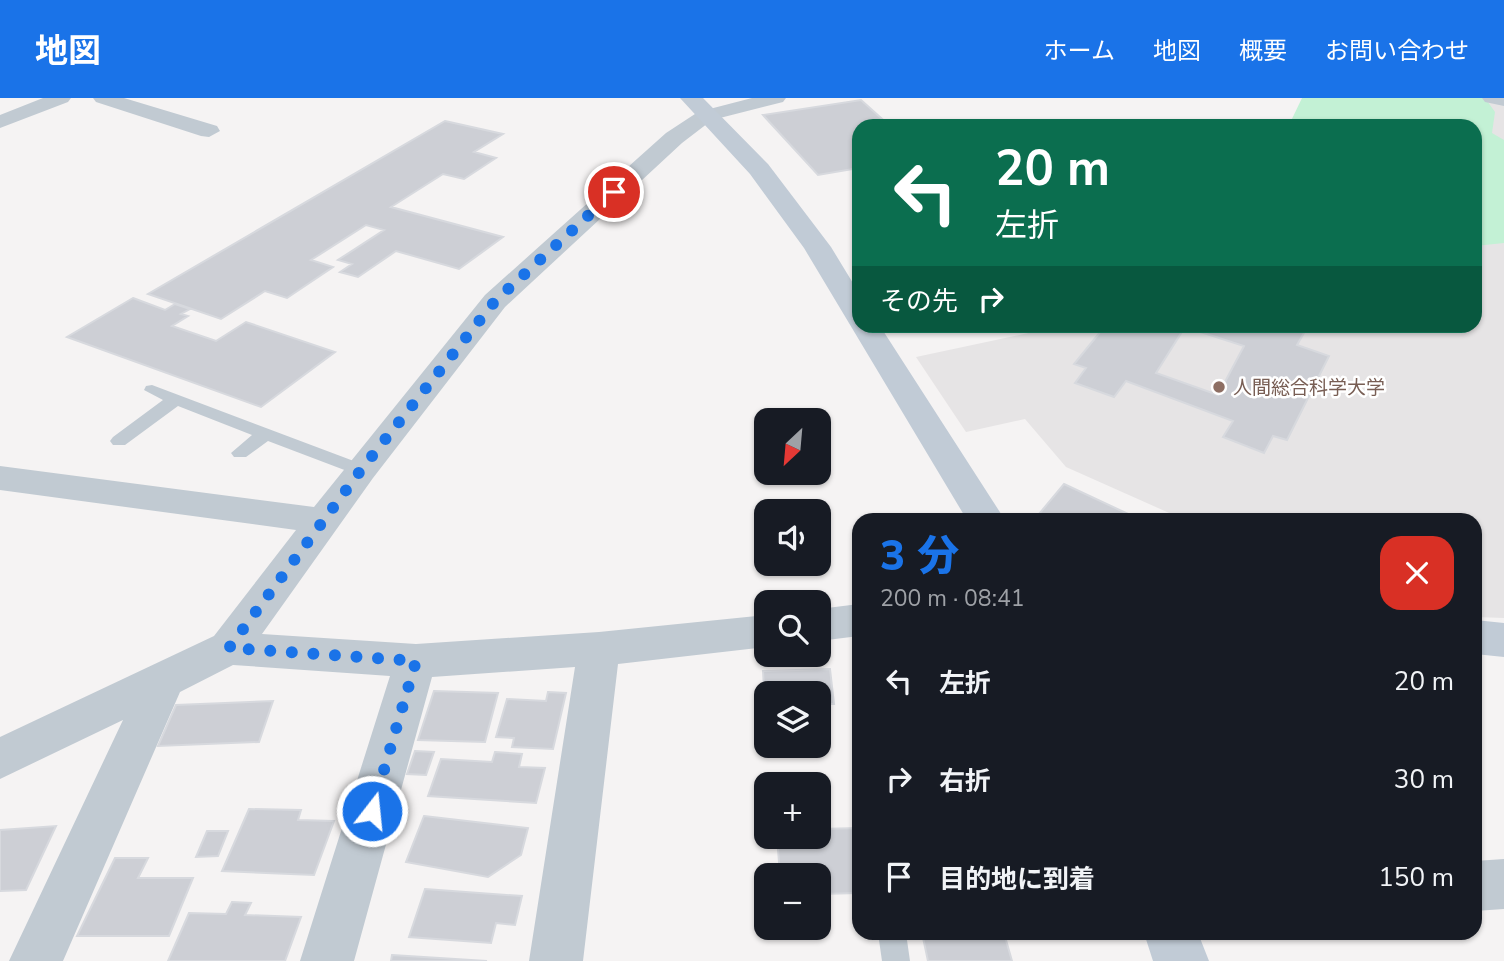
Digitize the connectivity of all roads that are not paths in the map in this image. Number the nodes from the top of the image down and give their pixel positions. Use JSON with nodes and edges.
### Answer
{"nodes":[{"id":1,"x":61,"y":98,"type":"edge"},
{"id":2,"x":103,"y":98,"type":"edge"},
{"id":3,"x":776,"y":98,"type":"edge"},
{"id":4,"x":1492,"y":98,"type":"edge"},
{"id":5,"x":1504,"y":100,"type":"edge"},
{"id":6,"x":698,"y":107,"type":"edge"},
{"id":7,"x":0,"y":122,"type":"edge"},
{"id":8,"x":209,"y":131,"type":"dead end"},
{"id":9,"x":852,"y":305,"type":"edge"},
{"id":10,"x":869,"y":333,"type":"edge"},
{"id":11,"x":152,"y":390,"type":"dead end"},
{"id":12,"x":176,"y":399,"type":"junction"},
{"id":13,"x":266,"y":433,"type":"junction"},
{"id":14,"x":119,"y":440,"type":"dead end"},
{"id":15,"x":240,"y":453,"type":"dead end"},
{"id":16,"x":361,"y":470,"type":"junction"},
{"id":17,"x":0,"y":478,"type":"edge"},
{"id":18,"x":982,"y":513,"type":"edge"},
{"id":19,"x":323,"y":521,"type":"junction"},
{"id":20,"x":852,"y":621,"type":"edge"},
{"id":21,"x":831,"y":624,"type":"edge"},
{"id":22,"x":754,"y":632,"type":"edge"},
{"id":23,"x":1482,"y":637,"type":"edge"},
{"id":24,"x":1504,"y":639,"type":"edge"},
{"id":25,"x":229,"y":648,"type":"junction"},
{"id":26,"x":599,"y":649,"type":"junction"},
{"id":27,"x":416,"y":661,"type":"junction"},
{"id":28,"x":164,"y":679,"type":"junction"},
{"id":29,"x":0,"y":759,"type":"edge"},
{"id":30,"x":1504,"y":884,"type":"edge"},
{"id":31,"x":1482,"y":886,"type":"edge"},
{"id":32,"x":893,"y":940,"type":"edge"},
{"id":33,"x":1174,"y":940,"type":"edge"},
{"id":34,"x":36,"y":961,"type":"edge"},
{"id":35,"x":327,"y":961,"type":"edge"},
{"id":36,"x":556,"y":961,"type":"edge"},
{"id":37,"x":896,"y":961,"type":"edge"},
{"id":38,"x":1181,"y":961,"type":"edge"}],
"edges":[{"from":1,"to":7,"type":"street"},
{"from":2,"to":8,"type":"street"},
{"from":3,"to":6,"type":"street"},
{"from":4,"to":5,"type":"street"},
{"from":6,"to":9,"type":"street"},
{"from":6,"to":16,"type":"street"},
{"from":10,"to":18,"type":"street"},
{"from":11,"to":12,"type":"lane"},
{"from":12,"to":13,"type":"lane"},
{"from":12,"to":14,"type":"lane"},
{"from":13,"to":15,"type":"lane"},
{"from":13,"to":16,"type":"lane"},
{"from":16,"to":19,"type":"street"},
{"from":17,"to":19,"type":"street"},
{"from":19,"to":25,"type":"street"},
{"from":20,"to":21,"type":"street"},
{"from":22,"to":26,"type":"street"},
{"from":23,"to":24,"type":"street"},
{"from":25,"to":27,"type":"street"},
{"from":25,"to":28,"type":"street"},
{"from":26,"to":27,"type":"street"},
{"from":26,"to":36,"type":"street"},
{"from":27,"to":35,"type":"street"},
{"from":28,"to":29,"type":"street"},
{"from":28,"to":34,"type":"street"},
{"from":30,"to":31,"type":"street"},
{"from":32,"to":37,"type":"lane"},
{"from":33,"to":38,"type":"street"}]}
